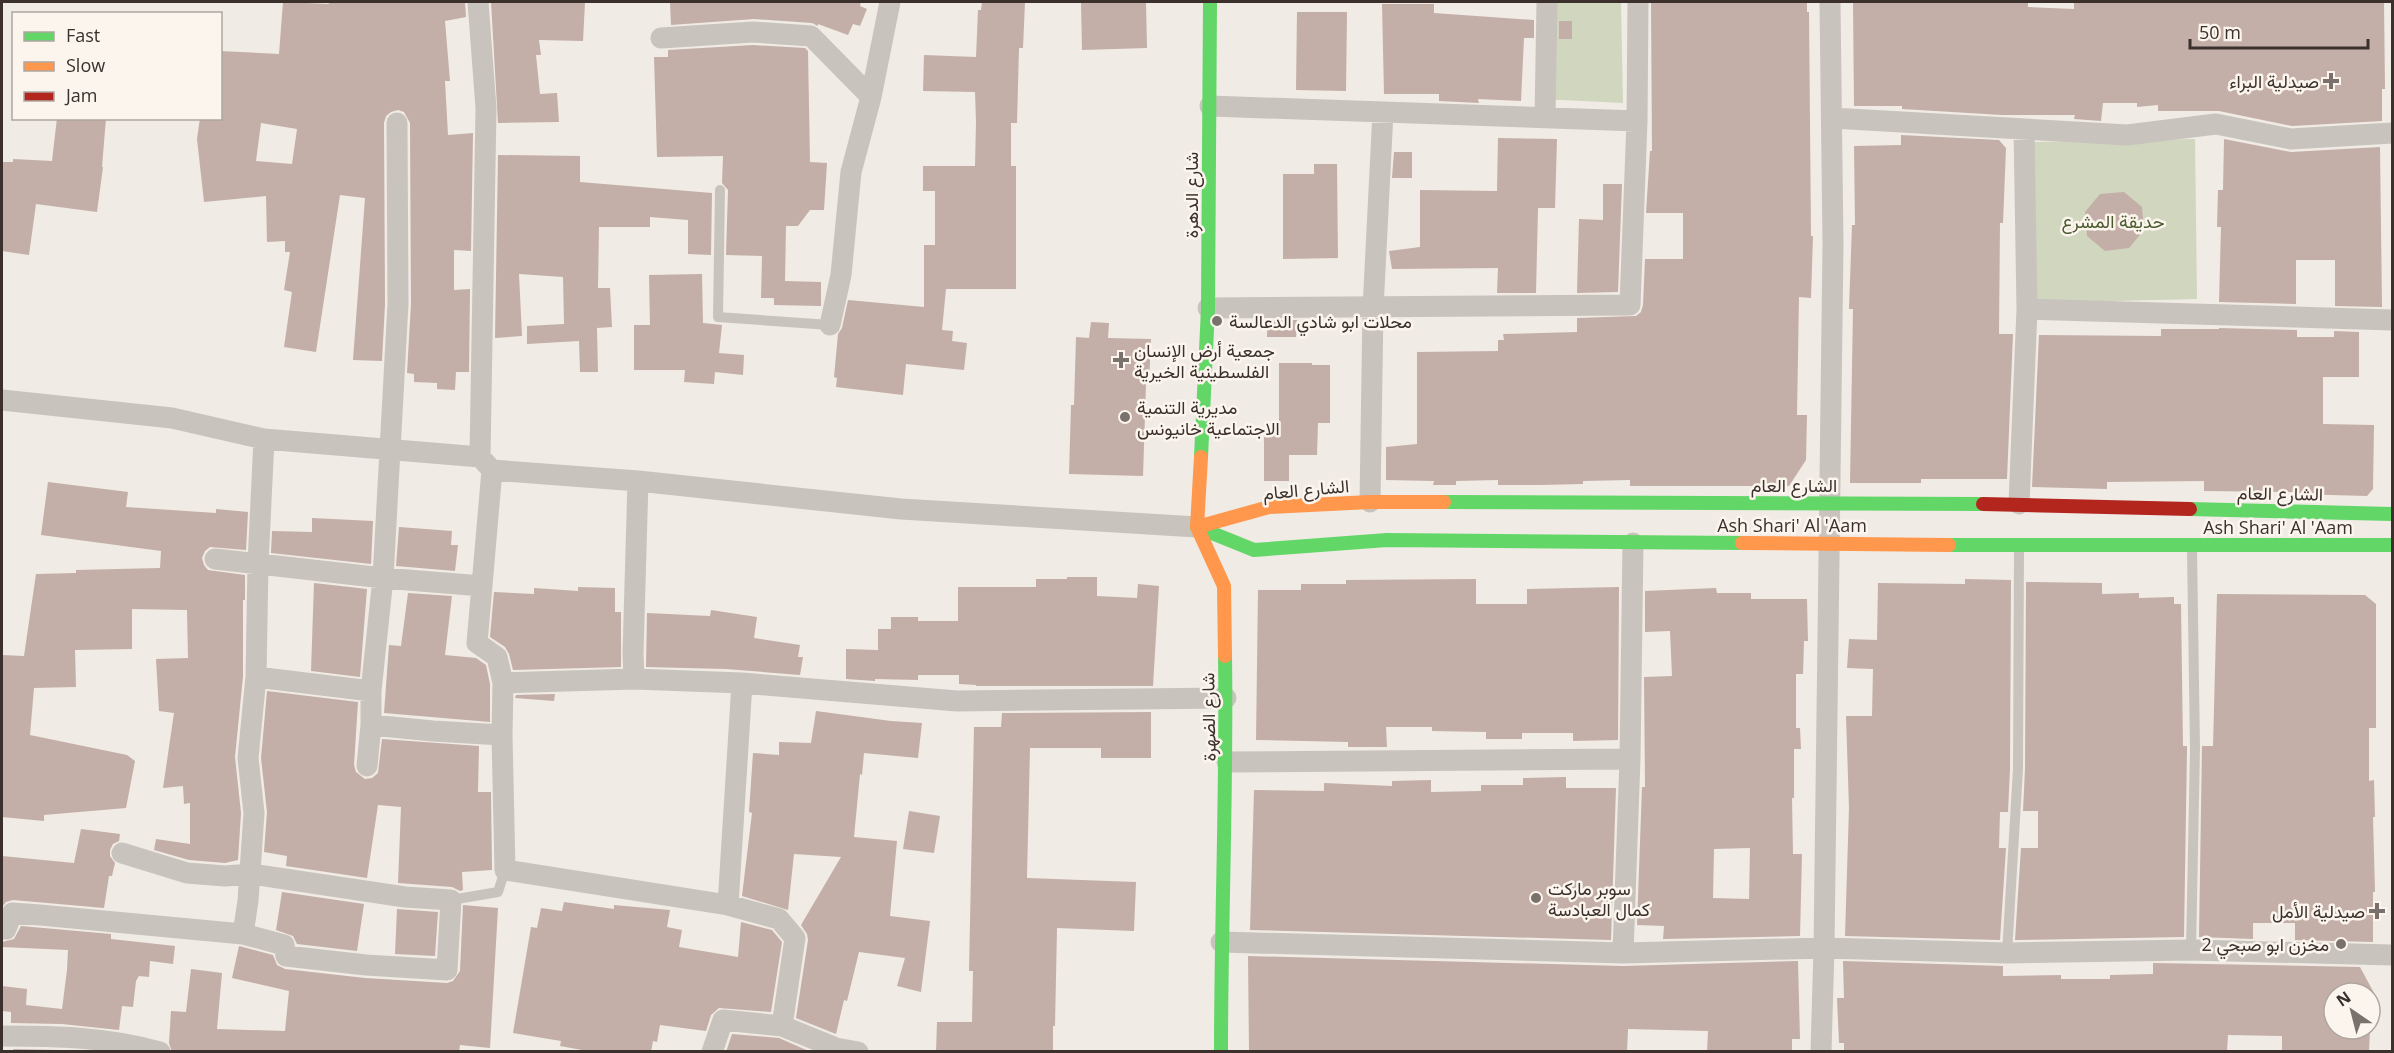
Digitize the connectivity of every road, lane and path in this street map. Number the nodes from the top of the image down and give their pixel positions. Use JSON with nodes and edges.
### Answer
{"nodes":[{"id":1,"x":478,"y":2,"type":"edge"},
{"id":2,"x":890,"y":2,"type":"edge"},
{"id":3,"x":1210,"y":2,"type":"edge"},
{"id":4,"x":1547,"y":2,"type":"edge"},
{"id":5,"x":1638,"y":2,"type":"edge"},
{"id":6,"x":1830,"y":2,"type":"edge"},
{"id":7,"x":661,"y":38,"type":"dead end"},
{"id":8,"x":871,"y":97,"type":"junction"},
{"id":9,"x":1210,"y":106,"type":"junction"},
{"id":10,"x":1383,"y":112,"type":"junction"},
{"id":11,"x":1545,"y":117,"type":"junction"},
{"id":12,"x":1832,"y":118,"type":"junction"},
{"id":13,"x":1637,"y":121,"type":"junction"},
{"id":14,"x":397,"y":123,"type":"dead end"},
{"id":15,"x":2024,"y":129,"type":"junction"},
{"id":16,"x":2392,"y":133,"type":"edge"},
{"id":17,"x":720,"y":190,"type":"dead end"},
{"id":18,"x":1208,"y":309,"type":"junction"},
{"id":19,"x":1373,"y":309,"type":"junction"},
{"id":20,"x":2027,"y":309,"type":"junction"},
{"id":21,"x":2392,"y":320,"type":"edge"},
{"id":22,"x":830,"y":325,"type":"joint"},
{"id":23,"x":1206,"y":388,"type":"joint"},
{"id":24,"x":2,"y":400,"type":"edge"},
{"id":25,"x":264,"y":439,"type":"junction"},
{"id":26,"x":392,"y":449,"type":"junction"},
{"id":27,"x":486,"y":463,"type":"junction"},
{"id":28,"x":638,"y":482,"type":"junction"},
{"id":29,"x":1370,"y":502,"type":"junction"},
{"id":30,"x":1829,"y":503,"type":"junction"},
{"id":31,"x":2019,"y":504,"type":"junction"},
{"id":32,"x":2392,"y":514,"type":"edge"},
{"id":33,"x":1197,"y":527,"type":"junction"},
{"id":34,"x":1633,"y":543,"type":"junction"},
{"id":35,"x":1828,"y":543,"type":"junction"},
{"id":36,"x":2192,"y":545,"type":"junction"},
{"id":37,"x":2392,"y":545,"type":"edge"},
{"id":38,"x":2019,"y":546,"type":"junction"},
{"id":39,"x":215,"y":559,"type":"dead end"},
{"id":40,"x":258,"y":564,"type":"junction"},
{"id":41,"x":384,"y":578,"type":"junction"},
{"id":42,"x":482,"y":586,"type":"junction"},
{"id":43,"x":256,"y":677,"type":"junction"},
{"id":44,"x":634,"y":679,"type":"junction"},
{"id":45,"x":503,"y":683,"type":"junction"},
{"id":46,"x":742,"y":683,"type":"junction"},
{"id":47,"x":371,"y":691,"type":"junction"},
{"id":48,"x":1226,"y":698,"type":"junction"},
{"id":49,"x":371,"y":725,"type":"junction"},
{"id":50,"x":502,"y":735,"type":"junction"},
{"id":51,"x":1630,"y":759,"type":"junction"},
{"id":52,"x":1227,"y":762,"type":"junction"},
{"id":53,"x":367,"y":766,"type":"dead end"},
{"id":54,"x":122,"y":853,"type":"dead end"},
{"id":55,"x":505,"y":870,"type":"junction"},
{"id":56,"x":251,"y":874,"type":"junction"},
{"id":57,"x":451,"y":900,"type":"junction"},
{"id":58,"x":728,"y":905,"type":"junction"},
{"id":59,"x":2,"y":929,"type":"edge"},
{"id":60,"x":243,"y":934,"type":"junction"},
{"id":61,"x":1221,"y":942,"type":"junction"},
{"id":62,"x":1824,"y":948,"type":"junction"},
{"id":63,"x":2191,"y":950,"type":"junction"},
{"id":64,"x":1623,"y":953,"type":"junction"},
{"id":65,"x":2007,"y":953,"type":"junction"},
{"id":66,"x":2392,"y":955,"type":"edge"},
{"id":67,"x":782,"y":1026,"type":"junction"},
{"id":68,"x":2,"y":1036,"type":"edge"},
{"id":69,"x":835,"y":1050,"type":"edge"},
{"id":70,"x":160,"y":1052,"type":"edge"},
{"id":71,"x":712,"y":1052,"type":"edge"},
{"id":72,"x":858,"y":1052,"type":"edge"},
{"id":73,"x":1221,"y":1052,"type":"edge"},
{"id":74,"x":1821,"y":1052,"type":"edge"}],
"edges":[{"from":1,"to":27,"type":"street"},
{"from":2,"to":8,"type":"street"},
{"from":3,"to":9,"type":"street","name":"شارع الدهرة"},
{"from":4,"to":11,"type":"street"},
{"from":5,"to":13,"type":"street"},
{"from":6,"to":12,"type":"street"},
{"from":7,"to":8,"type":"street"},
{"from":8,"to":22,"type":"street"},
{"from":9,"to":10,"type":"street"},
{"from":9,"to":18,"type":"street","name":"شارع الدهرة"},
{"from":10,"to":11,"type":"street"},
{"from":10,"to":19,"type":"street"},
{"from":11,"to":13,"type":"street"},
{"from":12,"to":15,"type":"street"},
{"from":12,"to":30,"type":"street"},
{"from":13,"to":19,"type":"street"},
{"from":14,"to":26,"type":"street"},
{"from":15,"to":16,"type":"street"},
{"from":15,"to":20,"type":"street"},
{"from":17,"to":22,"type":"lane"},
{"from":18,"to":19,"type":"street"},
{"from":18,"to":23,"type":"street","name":"شارع الدهرة"},
{"from":19,"to":29,"type":"street"},
{"from":20,"to":21,"type":"street"},
{"from":20,"to":31,"type":"street"},
{"from":23,"to":33,"type":"street","name":"شارع الضهرة"},
{"from":24,"to":25,"type":"street"},
{"from":25,"to":26,"type":"street"},
{"from":25,"to":40,"type":"street"},
{"from":26,"to":27,"type":"street"},
{"from":26,"to":41,"type":"street"},
{"from":27,"to":28,"type":"street"},
{"from":27,"to":42,"type":"street"},
{"from":28,"to":33,"type":"street"},
{"from":28,"to":44,"type":"street"},
{"from":29,"to":30,"type":"street","name":"الشارع العام"},
{"from":29,"to":33,"type":"street","name":"الشارع العام"},
{"from":30,"to":31,"type":"street","name":"الشارع العام"},
{"from":30,"to":35,"type":"street"},
{"from":31,"to":32,"type":"street","name":"الشارع العام"},
{"from":33,"to":34,"type":"street","name":"Ash Shari' Al 'Aam"},
{"from":33,"to":48,"type":"street","name":"شارع الضهرة"},
{"from":34,"to":35,"type":"street","name":"Ash Shari' Al 'Aam"},
{"from":34,"to":51,"type":"street"},
{"from":35,"to":38,"type":"street","name":"Ash Shari' Al 'Aam"},
{"from":35,"to":62,"type":"street"},
{"from":36,"to":37,"type":"street","name":"Ash Shari' Al 'Aam"},
{"from":36,"to":38,"type":"street","name":"Ash Shari' Al 'Aam"},
{"from":36,"to":63,"type":"lane"},
{"from":38,"to":65,"type":"lane"},
{"from":39,"to":40,"type":"street"},
{"from":40,"to":41,"type":"street"},
{"from":40,"to":43,"type":"street"},
{"from":41,"to":42,"type":"street"},
{"from":41,"to":47,"type":"street"},
{"from":42,"to":45,"type":"street"},
{"from":43,"to":47,"type":"street"},
{"from":43,"to":56,"type":"street"},
{"from":44,"to":45,"type":"street"},
{"from":44,"to":46,"type":"street"},
{"from":45,"to":50,"type":"street"},
{"from":46,"to":48,"type":"street"},
{"from":46,"to":58,"type":"street"},
{"from":47,"to":49,"type":"street"},
{"from":48,"to":52,"type":"street","name":"شارع الضهرة"},
{"from":49,"to":50,"type":"street"},
{"from":49,"to":53,"type":"street"},
{"from":50,"to":55,"type":"street"},
{"from":51,"to":52,"type":"street"},
{"from":51,"to":64,"type":"street"},
{"from":52,"to":61,"type":"street","name":"شارع الضهرة"},
{"from":54,"to":56,"type":"street"},
{"from":55,"to":57,"type":"lane"},
{"from":55,"to":58,"type":"street"},
{"from":56,"to":57,"type":"street"},
{"from":56,"to":60,"type":"street"},
{"from":57,"to":60,"type":"street"},
{"from":58,"to":67,"type":"street"},
{"from":59,"to":60,"type":"street"},
{"from":61,"to":64,"type":"street"},
{"from":61,"to":73,"type":"street","name":"شارع الضهرة"},
{"from":62,"to":64,"type":"street"},
{"from":62,"to":65,"type":"street"},
{"from":62,"to":74,"type":"street"},
{"from":63,"to":65,"type":"street"},
{"from":63,"to":66,"type":"street"},
{"from":67,"to":69,"type":"street"},
{"from":67,"to":71,"type":"street"},
{"from":68,"to":70,"type":"street"},
{"from":69,"to":72,"type":"street"}]}
